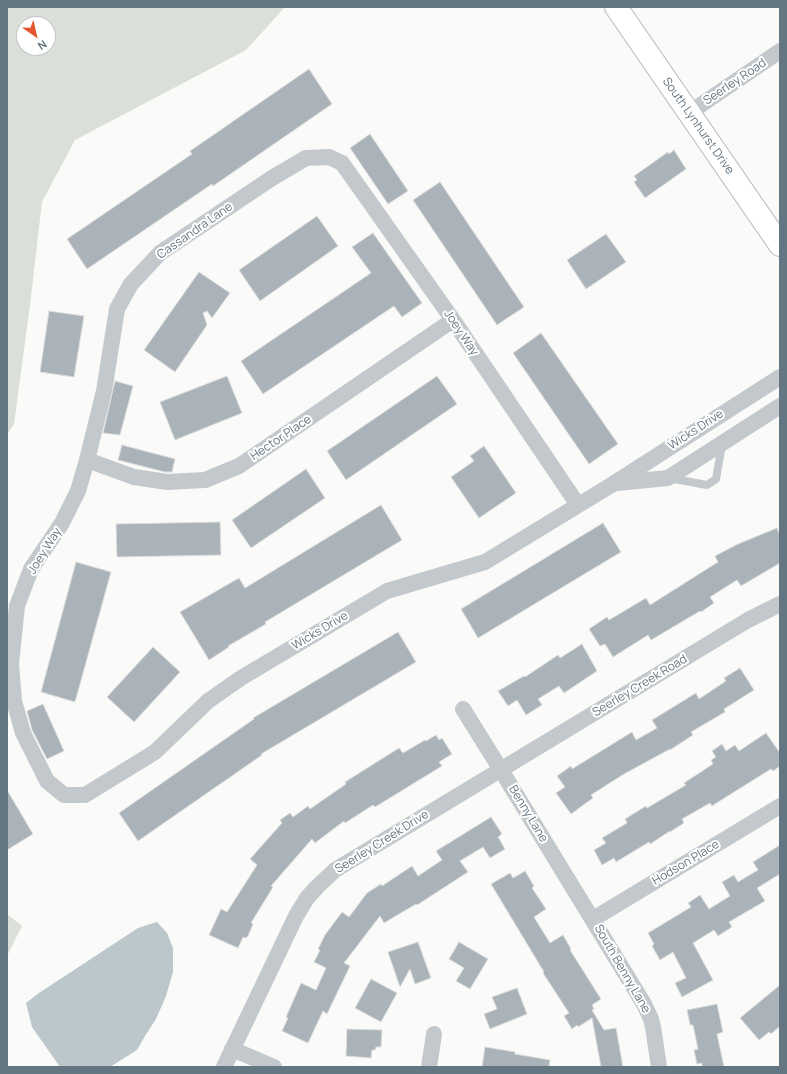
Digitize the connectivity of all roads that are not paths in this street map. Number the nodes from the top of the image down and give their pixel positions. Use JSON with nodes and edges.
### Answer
{"nodes":[{"id":1,"x":616,"y":7,"type":"edge"},
{"id":2,"x":780,"y":51,"type":"edge"},
{"id":3,"x":689,"y":113,"type":"junction"},
{"id":4,"x":342,"y":163,"type":"joint"},
{"id":5,"x":780,"y":245,"type":"edge"},
{"id":6,"x":453,"y":320,"type":"junction"},
{"id":7,"x":780,"y":377,"type":"edge"},
{"id":8,"x":780,"y":406,"type":"edge"},
{"id":9,"x":722,"y":444,"type":"junction"},
{"id":10,"x":87,"y":460,"type":"junction"},
{"id":11,"x":668,"y":478,"type":"junction"},
{"id":12,"x":613,"y":484,"type":"junction"},
{"id":13,"x":578,"y":505,"type":"junction"},
{"id":14,"x":780,"y":604,"type":"edge"},
{"id":15,"x":463,"y":709,"type":"dead end"},
{"id":16,"x":502,"y":770,"type":"junction"},
{"id":17,"x":47,"y":781,"type":"joint"},
{"id":18,"x":780,"y":806,"type":"edge"},
{"id":19,"x":593,"y":919,"type":"junction"},
{"id":20,"x":434,"y":1034,"type":"dead end"},
{"id":21,"x":232,"y":1048,"type":"junction"},
{"id":22,"x":224,"y":1067,"type":"edge"},
{"id":23,"x":274,"y":1067,"type":"edge"},
{"id":24,"x":429,"y":1067,"type":"edge"},
{"id":25,"x":660,"y":1067,"type":"edge"}],
"edges":[{"from":1,"to":3,"type":"main road","name":"South Lynhurst Drive"},
{"from":2,"to":3,"type":"street","name":"Seerley Road"},
{"from":3,"to":5,"type":"main road","name":"South Lynhurst Drive"},
{"from":4,"to":6,"type":"street","name":"Joey Way"},
{"from":4,"to":10,"type":"street","name":"Cassandra Lane"},
{"from":6,"to":10,"type":"street","name":"Hector Place"},
{"from":6,"to":13,"type":"street","name":"Joey Way"},
{"from":7,"to":12,"type":"street","name":"Wicks Drive"},
{"from":8,"to":9,"type":"street","name":"Wicks Drive"},
{"from":9,"to":11,"type":"street","name":"Wicks Drive"},
{"from":9,"to":11,"type":"lane"},
{"from":10,"to":17,"type":"street","name":"Joey Way"},
{"from":11,"to":12,"type":"street","name":"Wicks Drive"},
{"from":12,"to":13,"type":"street","name":"Wicks Drive"},
{"from":13,"to":17,"type":"street","name":"Wicks Drive"},
{"from":14,"to":16,"type":"street","name":"Seerley Creek Road"},
{"from":15,"to":16,"type":"street","name":"Benny Lane"},
{"from":16,"to":19,"type":"street","name":"Benny Lane"},
{"from":16,"to":21,"type":"street","name":"Seerley Creek Drive"},
{"from":18,"to":19,"type":"street","name":"Hodson Place"},
{"from":19,"to":25,"type":"street","name":"South Benny Lane"},
{"from":20,"to":24,"type":"street"},
{"from":21,"to":22,"type":"street","name":"Seerley Creek Drive"},
{"from":21,"to":23,"type":"street"}]}
